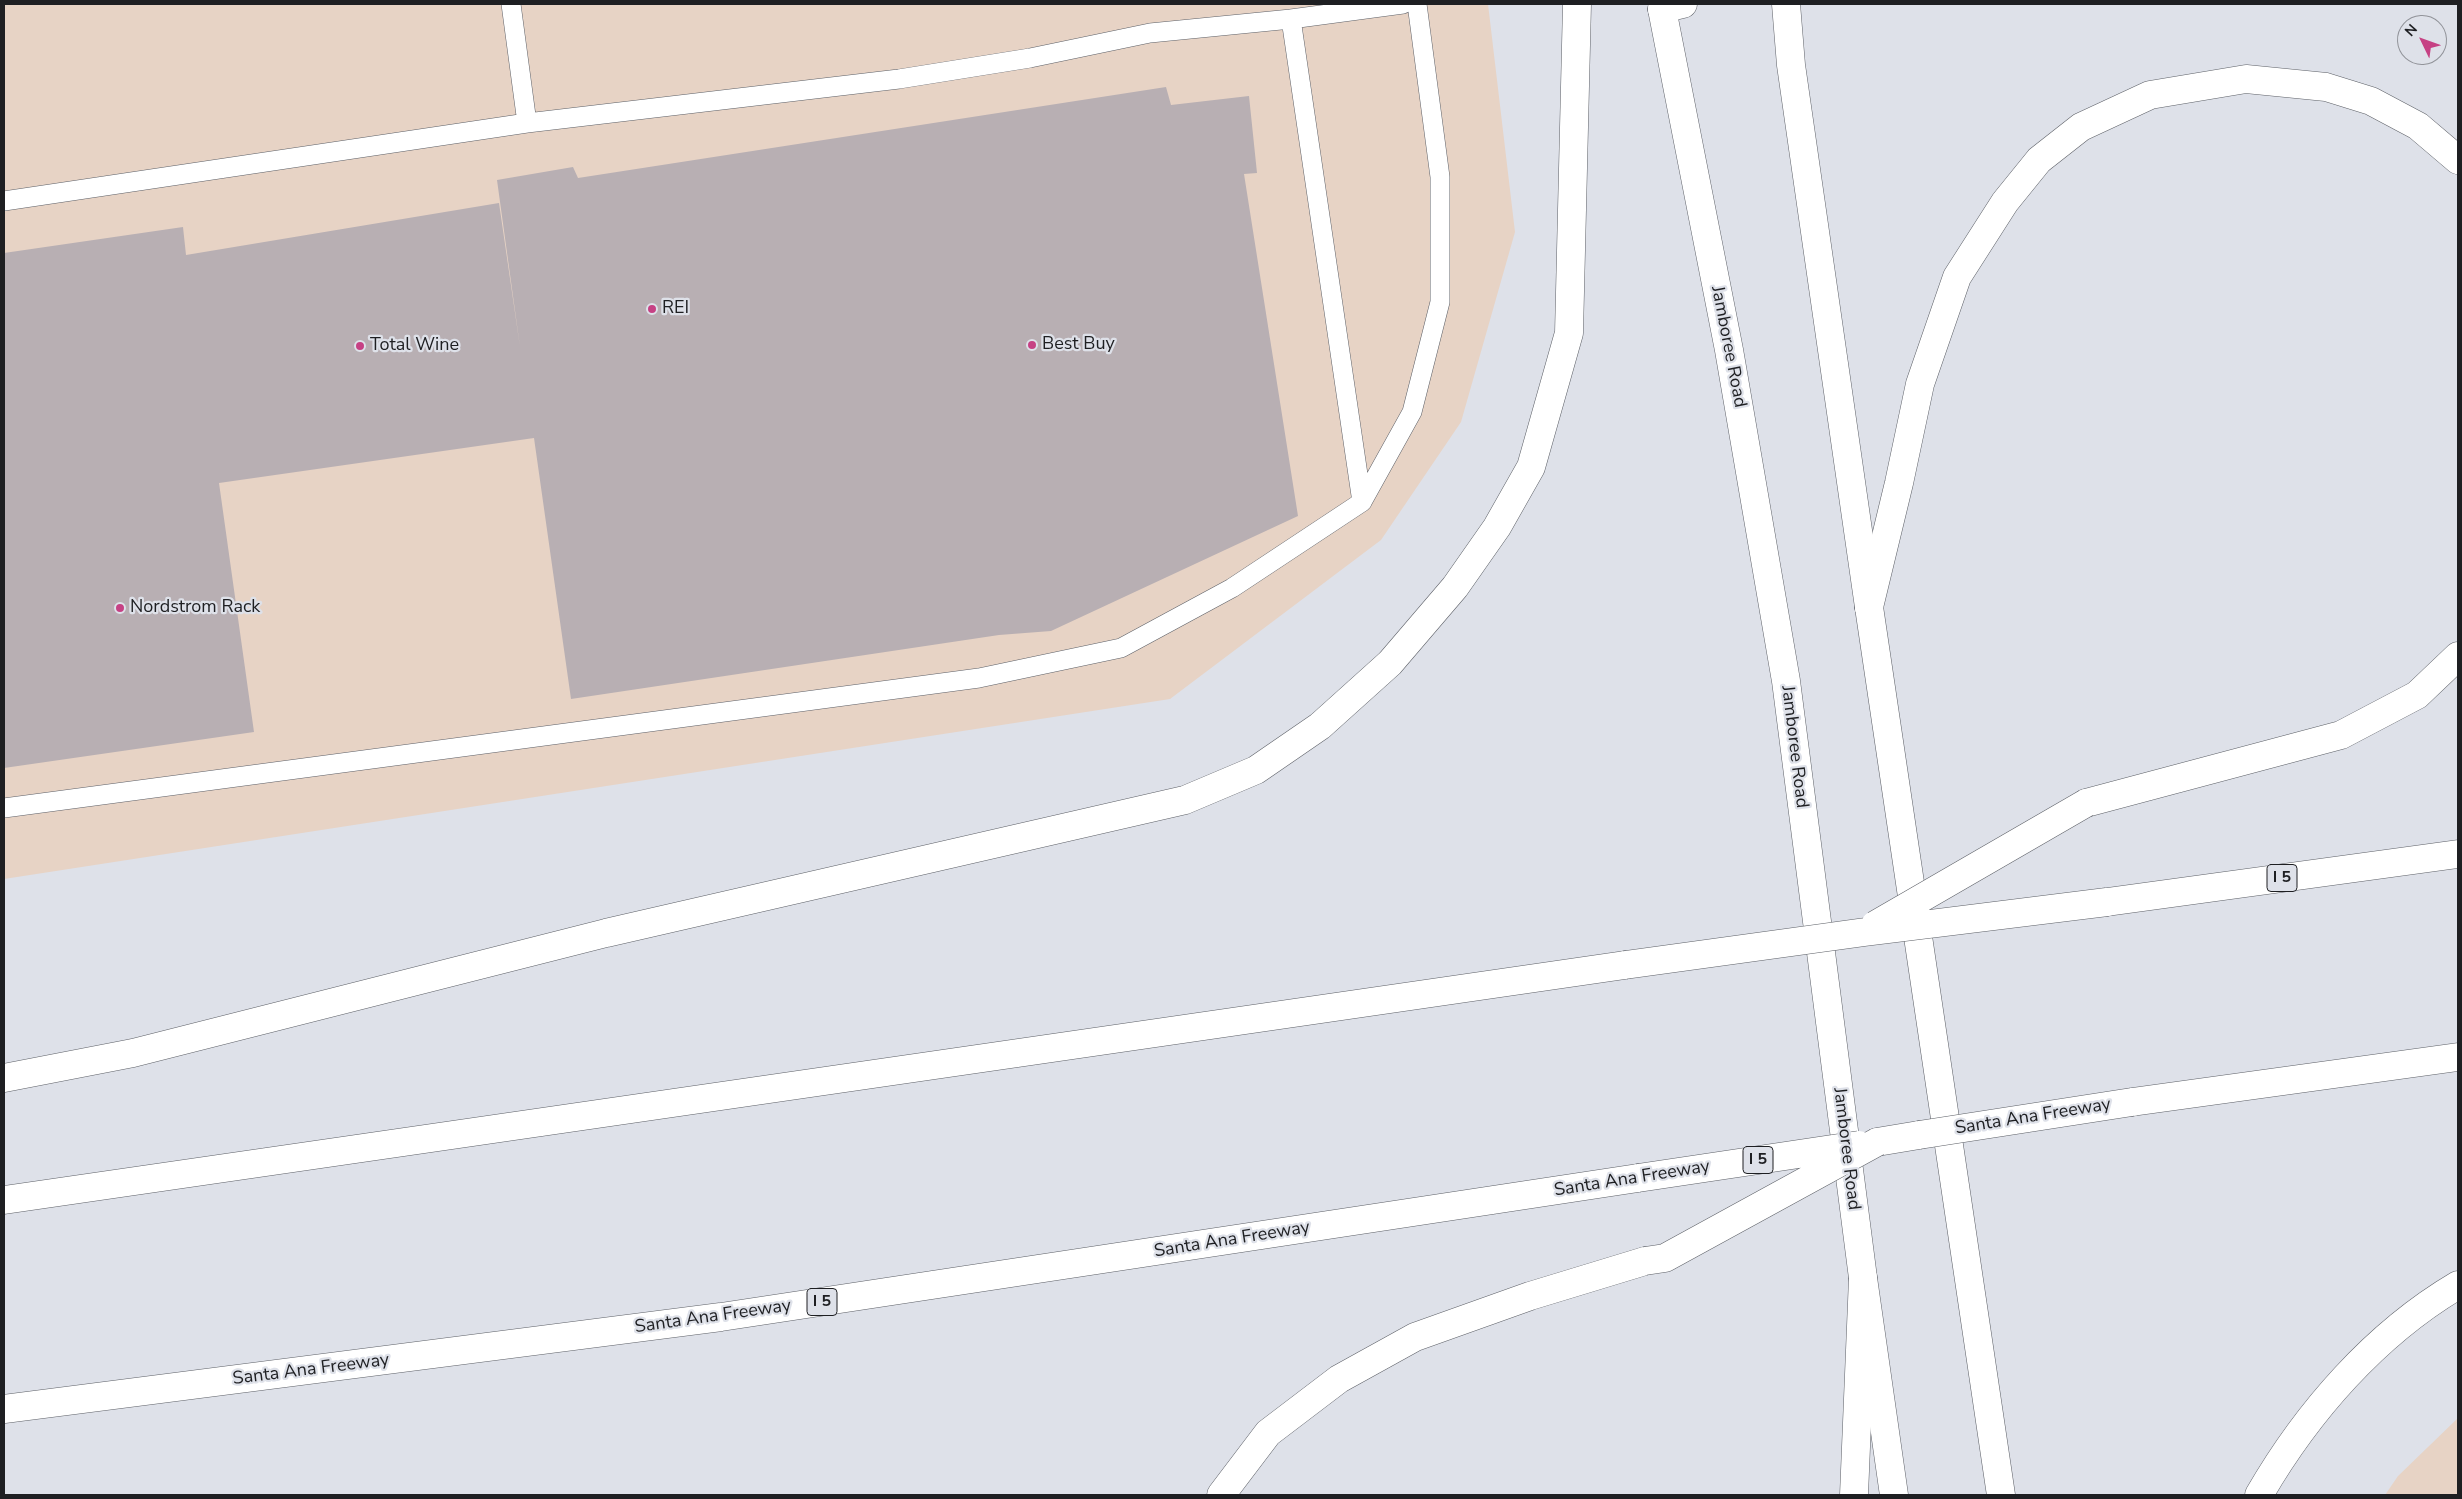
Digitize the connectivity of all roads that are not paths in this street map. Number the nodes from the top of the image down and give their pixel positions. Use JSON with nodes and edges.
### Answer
{"nodes":[{"id":1,"x":511,"y":4,"type":"edge"},
{"id":2,"x":1403,"y":4,"type":"edge"},
{"id":3,"x":1418,"y":4,"type":"edge"},
{"id":4,"x":1577,"y":4,"type":"edge"},
{"id":5,"x":1786,"y":4,"type":"edge"},
{"id":6,"x":1668,"y":6,"type":"edge"},
{"id":7,"x":1291,"y":19,"type":"junction"},
{"id":8,"x":528,"y":123,"type":"junction"},
{"id":9,"x":2458,"y":160,"type":"edge"},
{"id":10,"x":4,"y":201,"type":"edge"},
{"id":11,"x":1362,"y":502,"type":"junction"},
{"id":12,"x":1869,"y":607,"type":"junction"},
{"id":13,"x":2458,"y":656,"type":"edge"},
{"id":14,"x":4,"y":808,"type":"edge"},
{"id":15,"x":2458,"y":854,"type":"edge"},
{"id":16,"x":1864,"y":932,"type":"junction"},
{"id":17,"x":2458,"y":1057,"type":"edge"},
{"id":18,"x":4,"y":1078,"type":"edge"},
{"id":19,"x":1878,"y":1142,"type":"junction"},
{"id":20,"x":4,"y":1200,"type":"edge"},
{"id":21,"x":1863,"y":1278,"type":"junction"},
{"id":22,"x":2458,"y":1285,"type":"edge"},
{"id":23,"x":4,"y":1409,"type":"edge"},
{"id":24,"x":1221,"y":1495,"type":"edge"},
{"id":25,"x":1854,"y":1495,"type":"edge"},
{"id":26,"x":1894,"y":1495,"type":"edge"},
{"id":27,"x":2001,"y":1495,"type":"edge"},
{"id":28,"x":2259,"y":1495,"type":"edge"}],
"edges":[{"from":1,"to":8,"type":"lane"},
{"from":2,"to":7,"type":"lane"},
{"from":3,"to":11,"type":"lane"},
{"from":4,"to":18,"type":"main road"},
{"from":5,"to":12,"type":"main road"},
{"from":6,"to":21,"type":"main road","name":"Jamboree Road"},
{"from":7,"to":8,"type":"lane"},
{"from":7,"to":11,"type":"lane"},
{"from":8,"to":10,"type":"lane"},
{"from":9,"to":12,"type":"main road"},
{"from":11,"to":14,"type":"lane"},
{"from":12,"to":27,"type":"main road"},
{"from":13,"to":16,"type":"main road","bridge":true},
{"from":15,"to":16,"type":"main road","number":"I 5","bridge":true},
{"from":16,"to":20,"type":"main road","number":"I 5","bridge":true},
{"from":17,"to":19,"type":"main road","name":"Santa Ana Freeway","number":"I 5","bridge":true},
{"from":19,"to":23,"type":"main road","name":"Santa Ana Freeway","number":"I 5","bridge":true},
{"from":19,"to":24,"type":"main road","bridge":true},
{"from":21,"to":25,"type":"main road"},
{"from":21,"to":26,"type":"main road","name":"Jamboree Road"},
{"from":22,"to":28,"type":"main road"}]}
